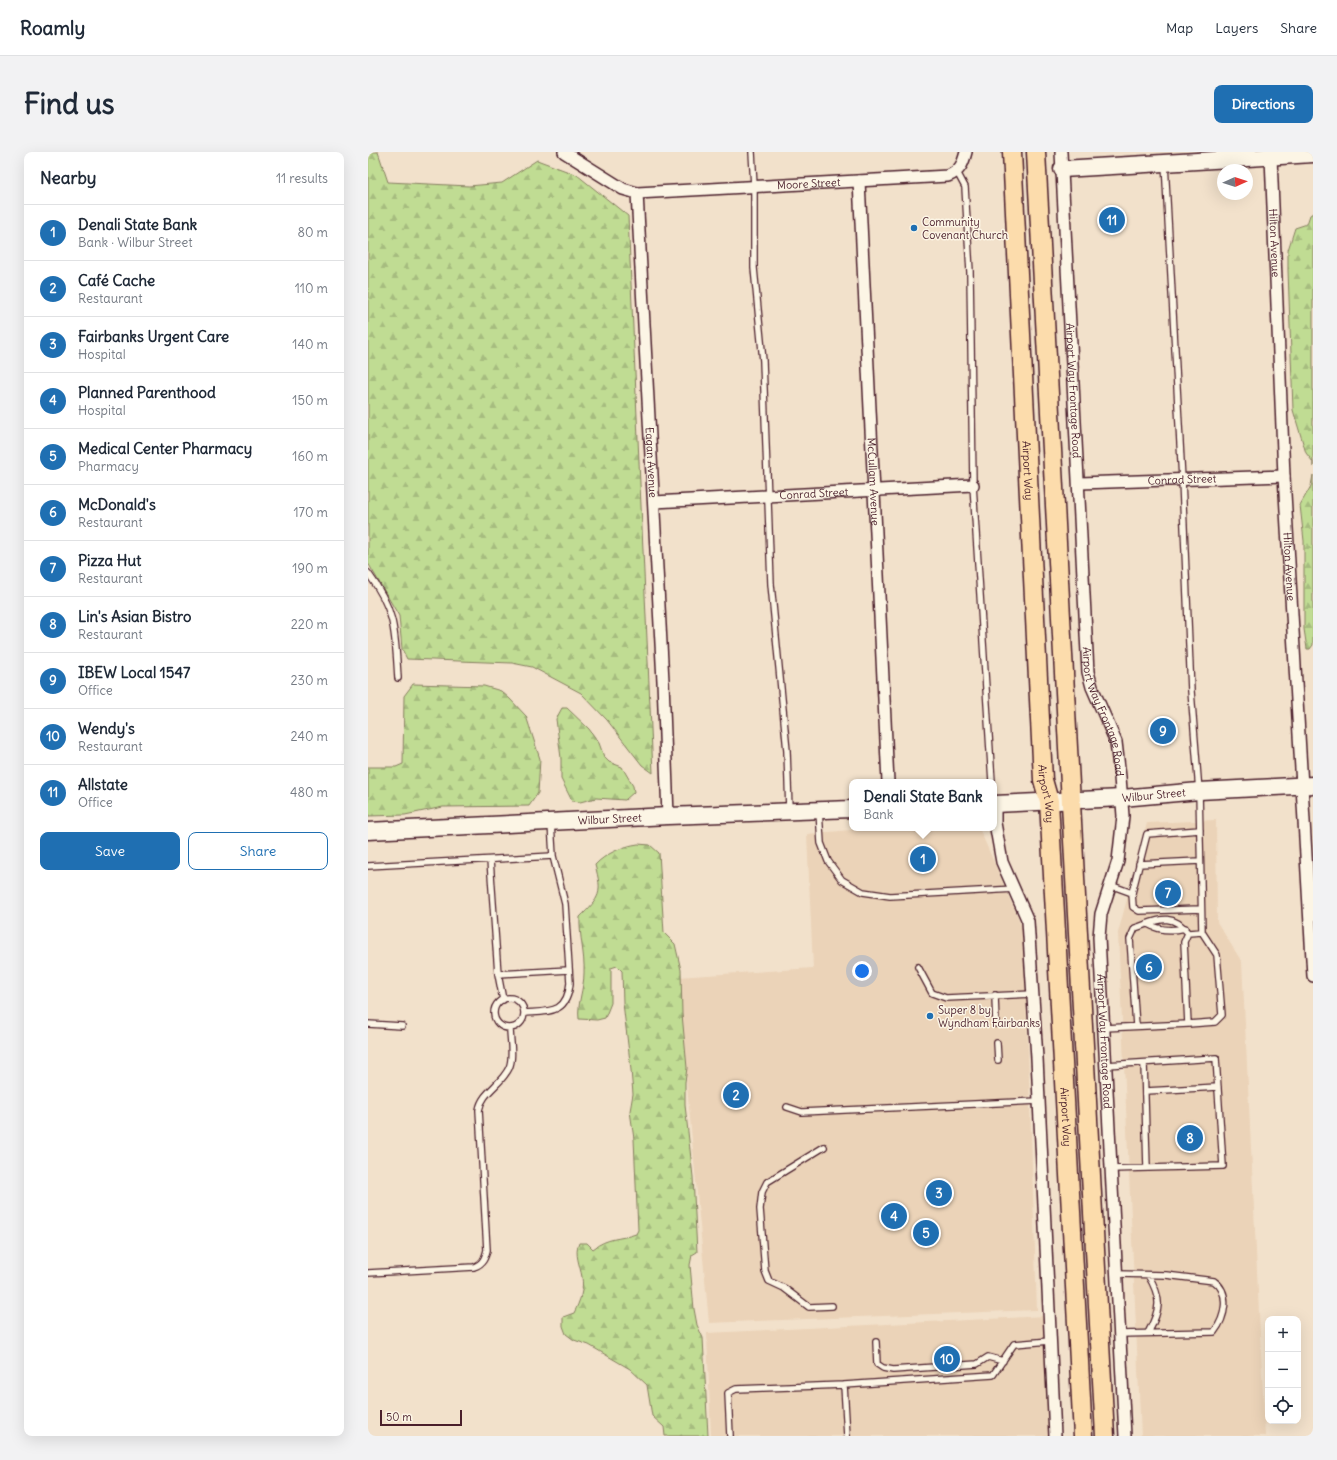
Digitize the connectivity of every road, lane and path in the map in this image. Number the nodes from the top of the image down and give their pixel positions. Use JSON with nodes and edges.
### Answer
{"nodes":[{"id":1,"x":564,"y":152,"type":"edge"},
{"id":2,"x":752,"y":152,"type":"edge"},
{"id":3,"x":966,"y":152,"type":"edge"},
{"id":4,"x":1012,"y":152,"type":"edge"},
{"id":5,"x":1036,"y":152,"type":"edge"},
{"id":6,"x":1061,"y":152,"type":"edge"},
{"id":7,"x":1270,"y":154,"type":"edge"},
{"id":8,"x":1313,"y":154,"type":"edge"},
{"id":9,"x":1165,"y":163,"type":"junction"},
{"id":10,"x":1062,"y":169,"type":"junction"},
{"id":11,"x":957,"y":172,"type":"junction"},
{"id":12,"x":859,"y":181,"type":"junction"},
{"id":13,"x":754,"y":186,"type":"junction"},
{"id":14,"x":636,"y":193,"type":"junction"},
{"id":15,"x":1284,"y":476,"type":"junction"},
{"id":16,"x":1182,"y":480,"type":"junction"},
{"id":17,"x":1080,"y":483,"type":"junction"},
{"id":18,"x":973,"y":485,"type":"junction"},
{"id":19,"x":873,"y":490,"type":"junction"},
{"id":20,"x":768,"y":496,"type":"junction"},
{"id":21,"x":654,"y":502,"type":"junction"},
{"id":22,"x":368,"y":573,"type":"edge"},
{"id":23,"x":398,"y":678,"type":"dead end"},
{"id":24,"x":888,"y":779,"type":"edge"},
{"id":25,"x":992,"y":779,"type":"edge"},
{"id":26,"x":1308,"y":785,"type":"edge"},
{"id":27,"x":1199,"y":791,"type":"junction"},
{"id":28,"x":1122,"y":798,"type":"junction"},
{"id":29,"x":1049,"y":801,"type":"junction"},
{"id":30,"x":1070,"y":801,"type":"junction"},
{"id":31,"x":997,"y":802,"type":"edge"},
{"id":32,"x":849,"y":809,"type":"edge"},
{"id":33,"x":819,"y":811,"type":"junction"},
{"id":34,"x":789,"y":812,"type":"junction"},
{"id":35,"x":668,"y":816,"type":"junction"},
{"id":36,"x":551,"y":821,"type":"junction"},
{"id":37,"x":1200,"y":830,"type":"junction"},
{"id":38,"x":368,"y":831,"type":"edge"},
{"id":39,"x":996,"y":831,"type":"edge"},
{"id":40,"x":553,"y":856,"type":"junction"},
{"id":41,"x":490,"y":860,"type":"junction"},
{"id":42,"x":1200,"y":861,"type":"junction"},
{"id":43,"x":1139,"y":864,"type":"junction"},
{"id":44,"x":368,"y":866,"type":"edge"},
{"id":45,"x":1110,"y":885,"type":"junction"},
{"id":46,"x":1015,"y":889,"type":"junction"},
{"id":47,"x":1132,"y":893,"type":"junction"},
{"id":48,"x":1201,"y":909,"type":"junction"},
{"id":49,"x":1148,"y":924,"type":"junction"},
{"id":50,"x":1187,"y":931,"type":"junction"},
{"id":51,"x":1202,"y":932,"type":"junction"},
{"id":52,"x":918,"y":967,"type":"dead end"},
{"id":53,"x":569,"y":970,"type":"junction"},
{"id":54,"x":498,"y":974,"type":"junction"},
{"id":55,"x":1313,"y":976,"type":"edge"},
{"id":56,"x":1033,"y":994,"type":"junction"},
{"id":57,"x":994,"y":995,"type":"junction"},
{"id":58,"x":503,"y":1000,"type":"junction"},
{"id":59,"x":524,"y":1012,"type":"junction"},
{"id":60,"x":368,"y":1024,"type":"edge"},
{"id":61,"x":996,"y":1024,"type":"dead end"},
{"id":62,"x":1188,"y":1024,"type":"junction"},
{"id":63,"x":402,"y":1026,"type":"dead end"},
{"id":64,"x":1136,"y":1026,"type":"junction"},
{"id":65,"x":510,"y":1028,"type":"junction"},
{"id":66,"x":1104,"y":1028,"type":"junction"},
{"id":67,"x":997,"y":1043,"type":"dead end"},
{"id":68,"x":998,"y":1060,"type":"dead end"},
{"id":69,"x":1144,"y":1063,"type":"junction"},
{"id":70,"x":1106,"y":1066,"type":"junction"},
{"id":71,"x":1218,"y":1086,"type":"junction"},
{"id":72,"x":1146,"y":1091,"type":"junction"},
{"id":73,"x":1039,"y":1101,"type":"junction"},
{"id":74,"x":787,"y":1106,"type":"dead end"},
{"id":75,"x":824,"y":1147,"type":"dead end"},
{"id":76,"x":1147,"y":1168,"type":"junction"},
{"id":77,"x":1111,"y":1169,"type":"junction"},
{"id":78,"x":368,"y":1273,"type":"edge"},
{"id":79,"x":1117,"y":1274,"type":"junction"},
{"id":80,"x":1148,"y":1275,"type":"junction"},
{"id":81,"x":832,"y":1306,"type":"dead end"},
{"id":82,"x":1148,"y":1333,"type":"junction"},
{"id":83,"x":1120,"y":1334,"type":"junction"},
{"id":84,"x":1050,"y":1341,"type":"junction"},
{"id":85,"x":876,"y":1342,"type":"dead end"},
{"id":86,"x":1003,"y":1361,"type":"junction"},
{"id":87,"x":844,"y":1385,"type":"junction"},
{"id":88,"x":730,"y":1436,"type":"edge"},
{"id":89,"x":847,"y":1436,"type":"edge"},
{"id":90,"x":1055,"y":1436,"type":"edge"},
{"id":91,"x":1083,"y":1436,"type":"edge"},
{"id":92,"x":1105,"y":1436,"type":"edge"},
{"id":93,"x":1125,"y":1436,"type":"edge"}],
"edges":[{"from":1,"to":14,"type":"street"},
{"from":2,"to":13,"type":"lane"},
{"from":3,"to":11,"type":"street"},
{"from":4,"to":29,"type":"main road","name":"Airport Way"},
{"from":5,"to":30,"type":"main road","name":"Airport Way"},
{"from":6,"to":10,"type":"street","name":"Airport Way Frontage Road"},
{"from":7,"to":8,"type":"street"},
{"from":7,"to":9,"type":"street"},
{"from":7,"to":15,"type":"street","name":"Hilton Avenue"},
{"from":9,"to":10,"type":"street"},
{"from":9,"to":16,"type":"lane"},
{"from":10,"to":17,"type":"street","name":"Airport Way Frontage Road"},
{"from":11,"to":12,"type":"street","name":"Moore Street"},
{"from":11,"to":18,"type":"lane"},
{"from":12,"to":13,"type":"street","name":"Moore Street"},
{"from":12,"to":19,"type":"street","name":"McCullam Avenue"},
{"from":13,"to":14,"type":"street","name":"Moore Street"},
{"from":13,"to":20,"type":"lane"},
{"from":14,"to":21,"type":"street","name":"Eagan Avenue"},
{"from":15,"to":16,"type":"street","name":"Conrad Street"},
{"from":15,"to":26,"type":"street","name":"Hilton Avenue"},
{"from":16,"to":17,"type":"street","name":"Conrad Street"},
{"from":16,"to":27,"type":"lane"},
{"from":17,"to":28,"type":"street","name":"Airport Way Frontage Road"},
{"from":18,"to":19,"type":"street","name":"Conrad Street"},
{"from":18,"to":25,"type":"lane"},
{"from":19,"to":20,"type":"street","name":"Conrad Street"},
{"from":19,"to":24,"type":"street","name":"McCullam Avenue"},
{"from":20,"to":21,"type":"street","name":"Conrad Street"},
{"from":20,"to":34,"type":"lane"},
{"from":21,"to":35,"type":"street","name":"Eagan Avenue"},
{"from":22,"to":23,"type":"lane"},
{"from":26,"to":27,"type":"street","name":"Wilbur Street"},
{"from":26,"to":55,"type":"street","name":"Hilton Avenue"},
{"from":27,"to":28,"type":"street","name":"Wilbur Street"},
{"from":27,"to":37,"type":"lane"},
{"from":28,"to":30,"type":"street","name":"Wilbur Street"},
{"from":28,"to":45,"type":"street","name":"Airport Way Frontage Road"},
{"from":29,"to":30,"type":"street","name":"Wilbur Street"},
{"from":29,"to":31,"type":"street","name":"Wilbur Street"},
{"from":29,"to":91,"type":"main road","name":"Airport Way"},
{"from":30,"to":92,"type":"main road","name":"Airport Way"},
{"from":32,"to":33,"type":"street","name":"Wilbur Street"},
{"from":33,"to":34,"type":"street","name":"Wilbur Street"},
{"from":33,"to":46,"type":"lane"},
{"from":34,"to":35,"type":"street","name":"Wilbur Street"},
{"from":35,"to":36,"type":"street","name":"Wilbur Street"},
{"from":36,"to":38,"type":"street","name":"Wilbur Street"},
{"from":36,"to":40,"type":"lane"},
{"from":37,"to":42,"type":"lane"},
{"from":37,"to":43,"type":"lane"},
{"from":39,"to":46,"type":"street"},
{"from":40,"to":41,"type":"lane"},
{"from":40,"to":53,"type":"lane"},
{"from":41,"to":44,"type":"lane"},
{"from":41,"to":54,"type":"lane"},
{"from":42,"to":43,"type":"lane"},
{"from":42,"to":48,"type":"lane"},
{"from":43,"to":47,"type":"lane"},
{"from":45,"to":47,"type":"lane"},
{"from":45,"to":66,"type":"street","name":"Airport Way Frontage Road"},
{"from":46,"to":56,"type":"street"},
{"from":47,"to":48,"type":"lane"},
{"from":48,"to":51,"type":"lane"},
{"from":49,"to":50,"type":"lane"},
{"from":49,"to":50,"type":"lane"},
{"from":49,"to":64,"type":"lane"},
{"from":50,"to":51,"type":"lane"},
{"from":50,"to":62,"type":"lane"},
{"from":51,"to":62,"type":"lane"},
{"from":52,"to":57,"type":"lane"},
{"from":53,"to":54,"type":"lane"},
{"from":53,"to":59,"type":"lane"},
{"from":54,"to":58,"type":"lane"},
{"from":56,"to":57,"type":"lane"},
{"from":56,"to":73,"type":"street"},
{"from":57,"to":61,"type":"lane"},
{"from":58,"to":59,"type":"lane"},
{"from":58,"to":65,"type":"lane"},
{"from":59,"to":65,"type":"lane"},
{"from":60,"to":63,"type":"lane"},
{"from":62,"to":64,"type":"lane"},
{"from":64,"to":66,"type":"lane"},
{"from":65,"to":78,"type":"lane"},
{"from":66,"to":70,"type":"street","name":"Airport Way Frontage Road"},
{"from":67,"to":68,"type":"lane"},
{"from":69,"to":70,"type":"lane"},
{"from":69,"to":71,"type":"lane"},
{"from":69,"to":72,"type":"lane"},
{"from":70,"to":77,"type":"street","name":"Airport Way Frontage Road"},
{"from":71,"to":72,"type":"lane"},
{"from":71,"to":76,"type":"lane"},
{"from":72,"to":76,"type":"lane"},
{"from":73,"to":74,"type":"lane"},
{"from":73,"to":84,"type":"street"},
{"from":75,"to":81,"type":"lane"},
{"from":76,"to":77,"type":"lane"},
{"from":77,"to":79,"type":"street","name":"Airport Way Frontage Road"},
{"from":79,"to":80,"type":"lane"},
{"from":79,"to":83,"type":"street","name":"Airport Way Frontage Road"},
{"from":80,"to":82,"type":"lane"},
{"from":80,"to":82,"type":"lane"},
{"from":82,"to":83,"type":"lane"},
{"from":83,"to":93,"type":"street","name":"Airport Way Frontage Road"},
{"from":84,"to":86,"type":"lane"},
{"from":84,"to":90,"type":"street"},
{"from":85,"to":86,"type":"lane"},
{"from":86,"to":87,"type":"lane"},
{"from":87,"to":88,"type":"lane"},
{"from":87,"to":89,"type":"lane"}]}
